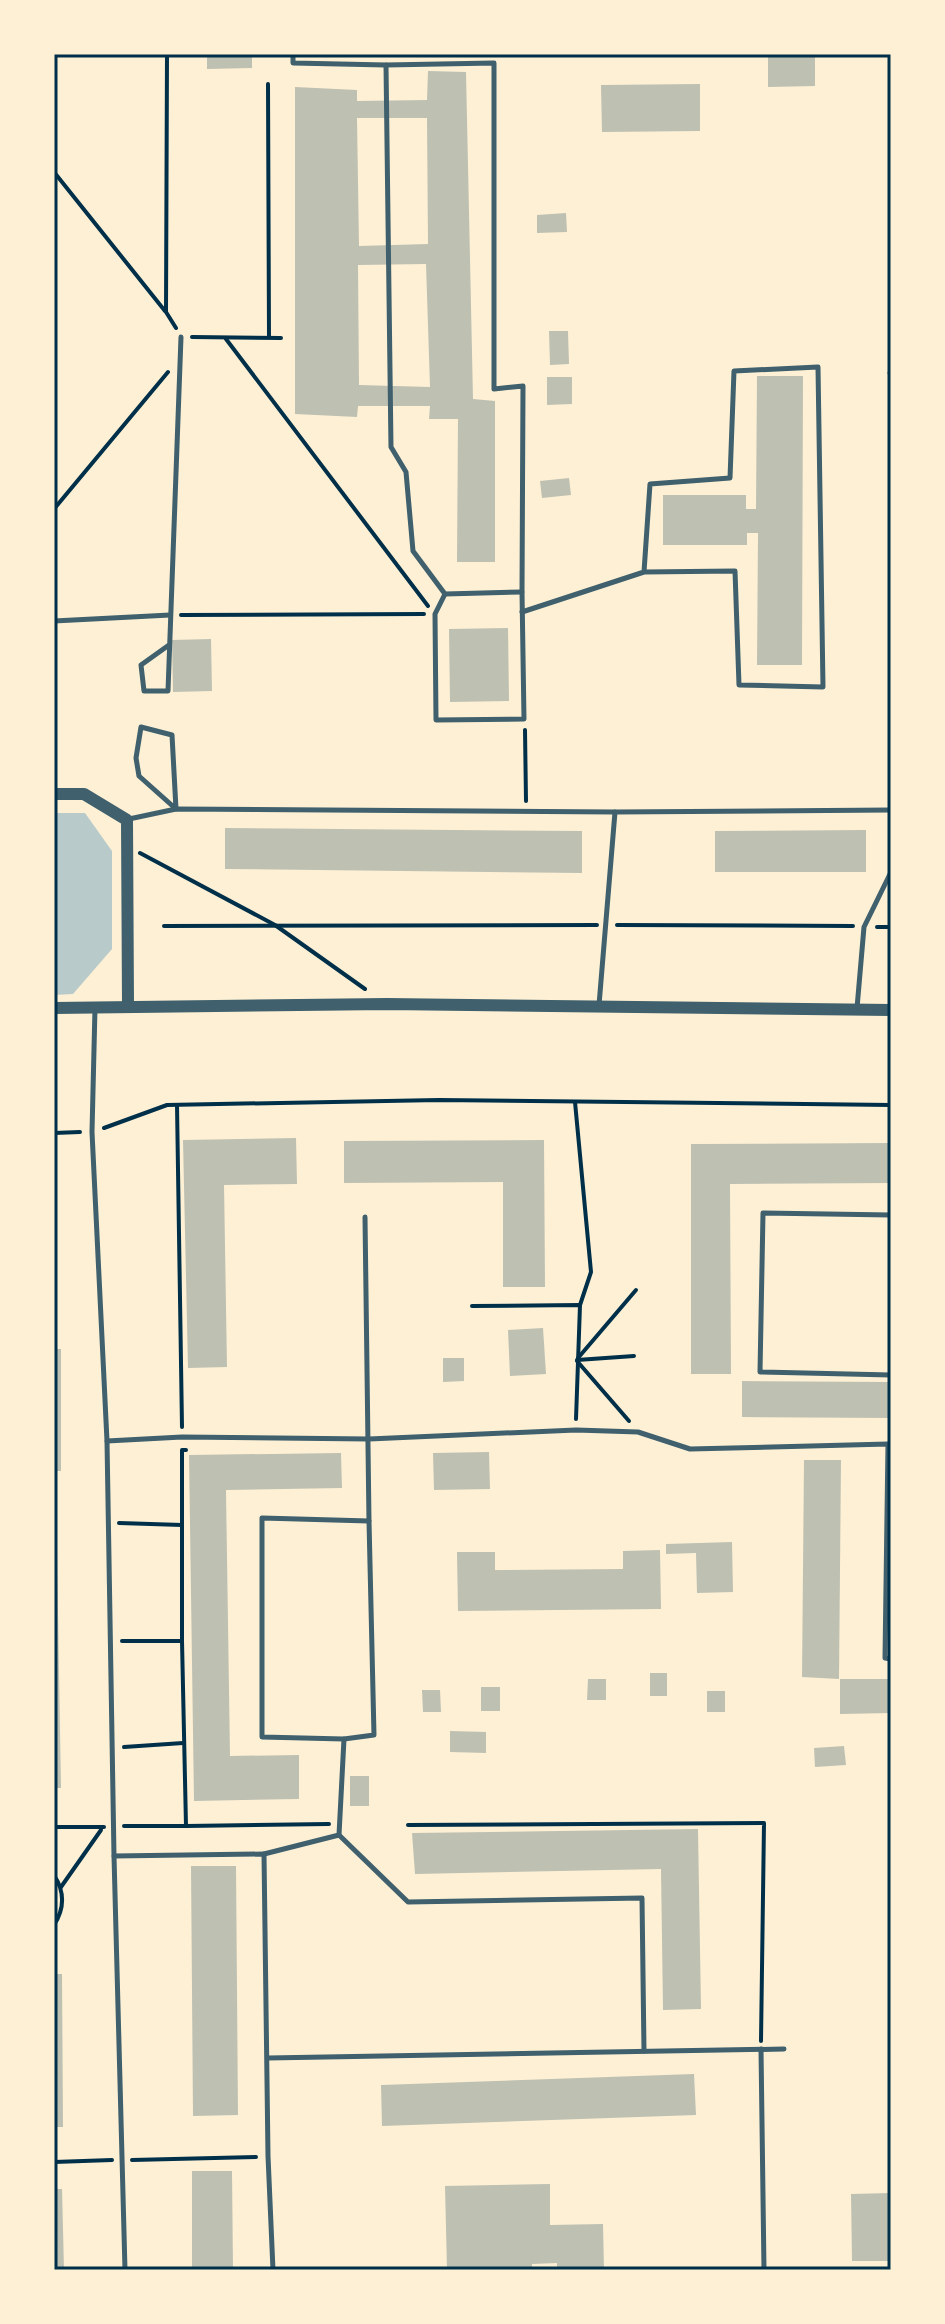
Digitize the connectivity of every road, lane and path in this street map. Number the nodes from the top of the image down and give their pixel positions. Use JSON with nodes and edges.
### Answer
{"nodes":[{"id":1,"x":167,"y":54,"type":"edge"},
{"id":2,"x":293,"y":54,"type":"edge"},
{"id":3,"x":386,"y":65,"type":"junction"},
{"id":4,"x":268,"y":84,"type":"dead end"},
{"id":5,"x":54,"y":172,"type":"edge"},
{"id":6,"x":166,"y":312,"type":"junction"},
{"id":7,"x":181,"y":337,"type":"junction"},
{"id":8,"x":226,"y":338,"type":"junction"},
{"id":9,"x":269,"y":338,"type":"junction"},
{"id":10,"x":281,"y":338,"type":"dead end"},
{"id":11,"x":182,"y":356,"type":"junction"},
{"id":12,"x":54,"y":509,"type":"edge"},
{"id":13,"x":644,"y":572,"type":"junction"},
{"id":14,"x":522,"y":592,"type":"junction"},
{"id":15,"x":445,"y":594,"type":"junction"},
{"id":16,"x":522,"y":612,"type":"junction"},
{"id":17,"x":435,"y":614,"type":"junction"},
{"id":18,"x":170,"y":615,"type":"junction"},
{"id":19,"x":54,"y":621,"type":"edge"},
{"id":20,"x":169,"y":645,"type":"junction"},
{"id":21,"x":524,"y":719,"type":"junction"},
{"id":22,"x":54,"y":794,"type":"edge"},
{"id":23,"x":176,"y":809,"type":"junction"},
{"id":24,"x":891,"y":810,"type":"edge"},
{"id":25,"x":526,"y":811,"type":"junction"},
{"id":26,"x":615,"y":812,"type":"junction"},
{"id":27,"x":127,"y":820,"type":"junction"},
{"id":28,"x":128,"y":846,"type":"junction"},
{"id":29,"x":891,"y":872,"type":"edge"},
{"id":30,"x":275,"y":925,"type":"junction"},
{"id":31,"x":604,"y":925,"type":"junction"},
{"id":32,"x":164,"y":926,"type":"dead end"},
{"id":33,"x":864,"y":927,"type":"junction"},
{"id":34,"x":891,"y":927,"type":"edge"},
{"id":35,"x":387,"y":1004,"type":"junction"},
{"id":36,"x":599,"y":1005,"type":"junction"},
{"id":37,"x":128,"y":1006,"type":"junction"},
{"id":38,"x":95,"y":1007,"type":"junction"},
{"id":39,"x":54,"y":1008,"type":"edge"},
{"id":40,"x":856,"y":1009,"type":"junction"},
{"id":41,"x":891,"y":1010,"type":"edge"},
{"id":42,"x":575,"y":1101,"type":"junction"},
{"id":43,"x":177,"y":1105,"type":"junction"},
{"id":44,"x":891,"y":1105,"type":"edge"},
{"id":45,"x":92,"y":1132,"type":"junction"},
{"id":46,"x":54,"y":1133,"type":"edge"},
{"id":47,"x":891,"y":1215,"type":"edge"},
{"id":48,"x":365,"y":1217,"type":"dead end"},
{"id":49,"x":636,"y":1290,"type":"dead end"},
{"id":50,"x":580,"y":1305,"type":"junction"},
{"id":51,"x":472,"y":1306,"type":"dead end"},
{"id":52,"x":634,"y":1356,"type":"dead end"},
{"id":53,"x":577,"y":1360,"type":"junction"},
{"id":54,"x":891,"y":1375,"type":"edge"},
{"id":55,"x":576,"y":1430,"type":"junction"},
{"id":56,"x":638,"y":1432,"type":"junction"},
{"id":57,"x":182,"y":1437,"type":"junction"},
{"id":58,"x":369,"y":1439,"type":"junction"},
{"id":59,"x":107,"y":1441,"type":"junction"},
{"id":60,"x":182,"y":1450,"type":"junction"},
{"id":61,"x":197,"y":1450,"type":"dead end"},
{"id":62,"x":369,"y":1521,"type":"junction"},
{"id":63,"x":108,"y":1523,"type":"junction"},
{"id":64,"x":183,"y":1525,"type":"junction"},
{"id":65,"x":111,"y":1641,"type":"junction"},
{"id":66,"x":182,"y":1641,"type":"junction"},
{"id":67,"x":891,"y":1659,"type":"edge"},
{"id":68,"x":344,"y":1739,"type":"junction"},
{"id":69,"x":185,"y":1743,"type":"junction"},
{"id":70,"x":114,"y":1747,"type":"junction"},
{"id":71,"x":339,"y":1824,"type":"junction"},
{"id":72,"x":408,"y":1825,"type":"dead end"},
{"id":73,"x":104,"y":1827,"type":"dead end"},
{"id":74,"x":339,"y":1835,"type":"junction"},
{"id":75,"x":264,"y":1854,"type":"junction"},
{"id":76,"x":114,"y":1856,"type":"junction"},
{"id":77,"x":54,"y":1875,"type":"edge"},
{"id":78,"x":61,"y":1887,"type":"junction"},
{"id":79,"x":54,"y":1925,"type":"edge"},
{"id":80,"x":761,"y":2049,"type":"junction"},
{"id":81,"x":784,"y":2049,"type":"dead end"},
{"id":82,"x":644,"y":2051,"type":"junction"},
{"id":83,"x":268,"y":2058,"type":"junction"},
{"id":84,"x":268,"y":2156,"type":"junction"},
{"id":85,"x":122,"y":2160,"type":"junction"},
{"id":86,"x":54,"y":2162,"type":"edge"},
{"id":87,"x":125,"y":2270,"type":"edge"},
{"id":88,"x":273,"y":2270,"type":"edge"},
{"id":89,"x":764,"y":2270,"type":"edge"}],
"edges":[{"from":1,"to":6,"type":"path"},
{"from":2,"to":3,"type":"lane"},
{"from":3,"to":14,"type":"lane"},
{"from":3,"to":15,"type":"lane"},
{"from":4,"to":9,"type":"path"},
{"from":5,"to":6,"type":"path"},
{"from":6,"to":7,"type":"path"},
{"from":7,"to":8,"type":"path"},
{"from":7,"to":11,"type":"lane"},
{"from":8,"to":9,"type":"path"},
{"from":8,"to":17,"type":"path"},
{"from":9,"to":10,"type":"path"},
{"from":11,"to":12,"type":"path"},
{"from":11,"to":18,"type":"lane"},
{"from":13,"to":13,"type":"lane"},
{"from":13,"to":16,"type":"lane"},
{"from":14,"to":15,"type":"lane"},
{"from":14,"to":16,"type":"lane"},
{"from":15,"to":17,"type":"lane"},
{"from":16,"to":21,"type":"lane"},
{"from":17,"to":18,"type":"path"},
{"from":17,"to":21,"type":"lane"},
{"from":18,"to":19,"type":"lane"},
{"from":18,"to":20,"type":"lane"},
{"from":20,"to":20,"type":"lane"},
{"from":21,"to":25,"type":"path"},
{"from":22,"to":27,"type":"street"},
{"from":23,"to":23,"type":"lane"},
{"from":23,"to":25,"type":"lane"},
{"from":23,"to":27,"type":"lane"},
{"from":24,"to":26,"type":"lane"},
{"from":25,"to":26,"type":"lane"},
{"from":26,"to":31,"type":"lane"},
{"from":27,"to":28,"type":"street"},
{"from":28,"to":30,"type":"path"},
{"from":28,"to":37,"type":"street"},
{"from":29,"to":33,"type":"lane"},
{"from":30,"to":31,"type":"path"},
{"from":30,"to":32,"type":"path"},
{"from":30,"to":35,"type":"path"},
{"from":31,"to":33,"type":"path"},
{"from":31,"to":36,"type":"lane"},
{"from":33,"to":34,"type":"path"},
{"from":33,"to":40,"type":"lane"},
{"from":35,"to":36,"type":"street"},
{"from":35,"to":37,"type":"street"},
{"from":36,"to":40,"type":"street"},
{"from":37,"to":38,"type":"street"},
{"from":38,"to":39,"type":"street"},
{"from":38,"to":45,"type":"lane"},
{"from":40,"to":41,"type":"street"},
{"from":42,"to":43,"type":"path"},
{"from":42,"to":44,"type":"path"},
{"from":42,"to":50,"type":"path"},
{"from":43,"to":45,"type":"path"},
{"from":43,"to":57,"type":"path"},
{"from":45,"to":46,"type":"path"},
{"from":45,"to":59,"type":"lane"},
{"from":47,"to":54,"type":"lane"},
{"from":48,"to":58,"type":"lane"},
{"from":49,"to":53,"type":"path"},
{"from":50,"to":51,"type":"path"},
{"from":50,"to":53,"type":"path"},
{"from":52,"to":53,"type":"path"},
{"from":53,"to":55,"type":"path"},
{"from":53,"to":56,"type":"path"},
{"from":55,"to":56,"type":"lane"},
{"from":55,"to":58,"type":"lane"},
{"from":56,"to":67,"type":"lane"},
{"from":57,"to":58,"type":"lane"},
{"from":57,"to":59,"type":"lane"},
{"from":57,"to":60,"type":"path"},
{"from":58,"to":62,"type":"lane"},
{"from":59,"to":63,"type":"lane"},
{"from":60,"to":61,"type":"path"},
{"from":60,"to":64,"type":"path"},
{"from":62,"to":68,"type":"lane"},
{"from":62,"to":68,"type":"lane"},
{"from":63,"to":64,"type":"path"},
{"from":63,"to":65,"type":"lane"},
{"from":64,"to":66,"type":"path"},
{"from":65,"to":66,"type":"path"},
{"from":65,"to":70,"type":"lane"},
{"from":66,"to":69,"type":"path"},
{"from":68,"to":71,"type":"lane"},
{"from":69,"to":70,"type":"path"},
{"from":69,"to":71,"type":"path"},
{"from":70,"to":76,"type":"lane"},
{"from":71,"to":74,"type":"lane"},
{"from":72,"to":80,"type":"path"},
{"from":73,"to":78,"type":"path"},
{"from":74,"to":75,"type":"lane"},
{"from":74,"to":82,"type":"lane"},
{"from":75,"to":76,"type":"lane"},
{"from":75,"to":83,"type":"lane"},
{"from":76,"to":85,"type":"lane"},
{"from":77,"to":78,"type":"path"},
{"from":78,"to":79,"type":"path"},
{"from":80,"to":81,"type":"lane"},
{"from":80,"to":82,"type":"lane"},
{"from":80,"to":89,"type":"lane"},
{"from":82,"to":83,"type":"lane"},
{"from":83,"to":84,"type":"lane"},
{"from":84,"to":85,"type":"path"},
{"from":84,"to":88,"type":"lane"},
{"from":85,"to":86,"type":"path"},
{"from":85,"to":87,"type":"lane"}]}
